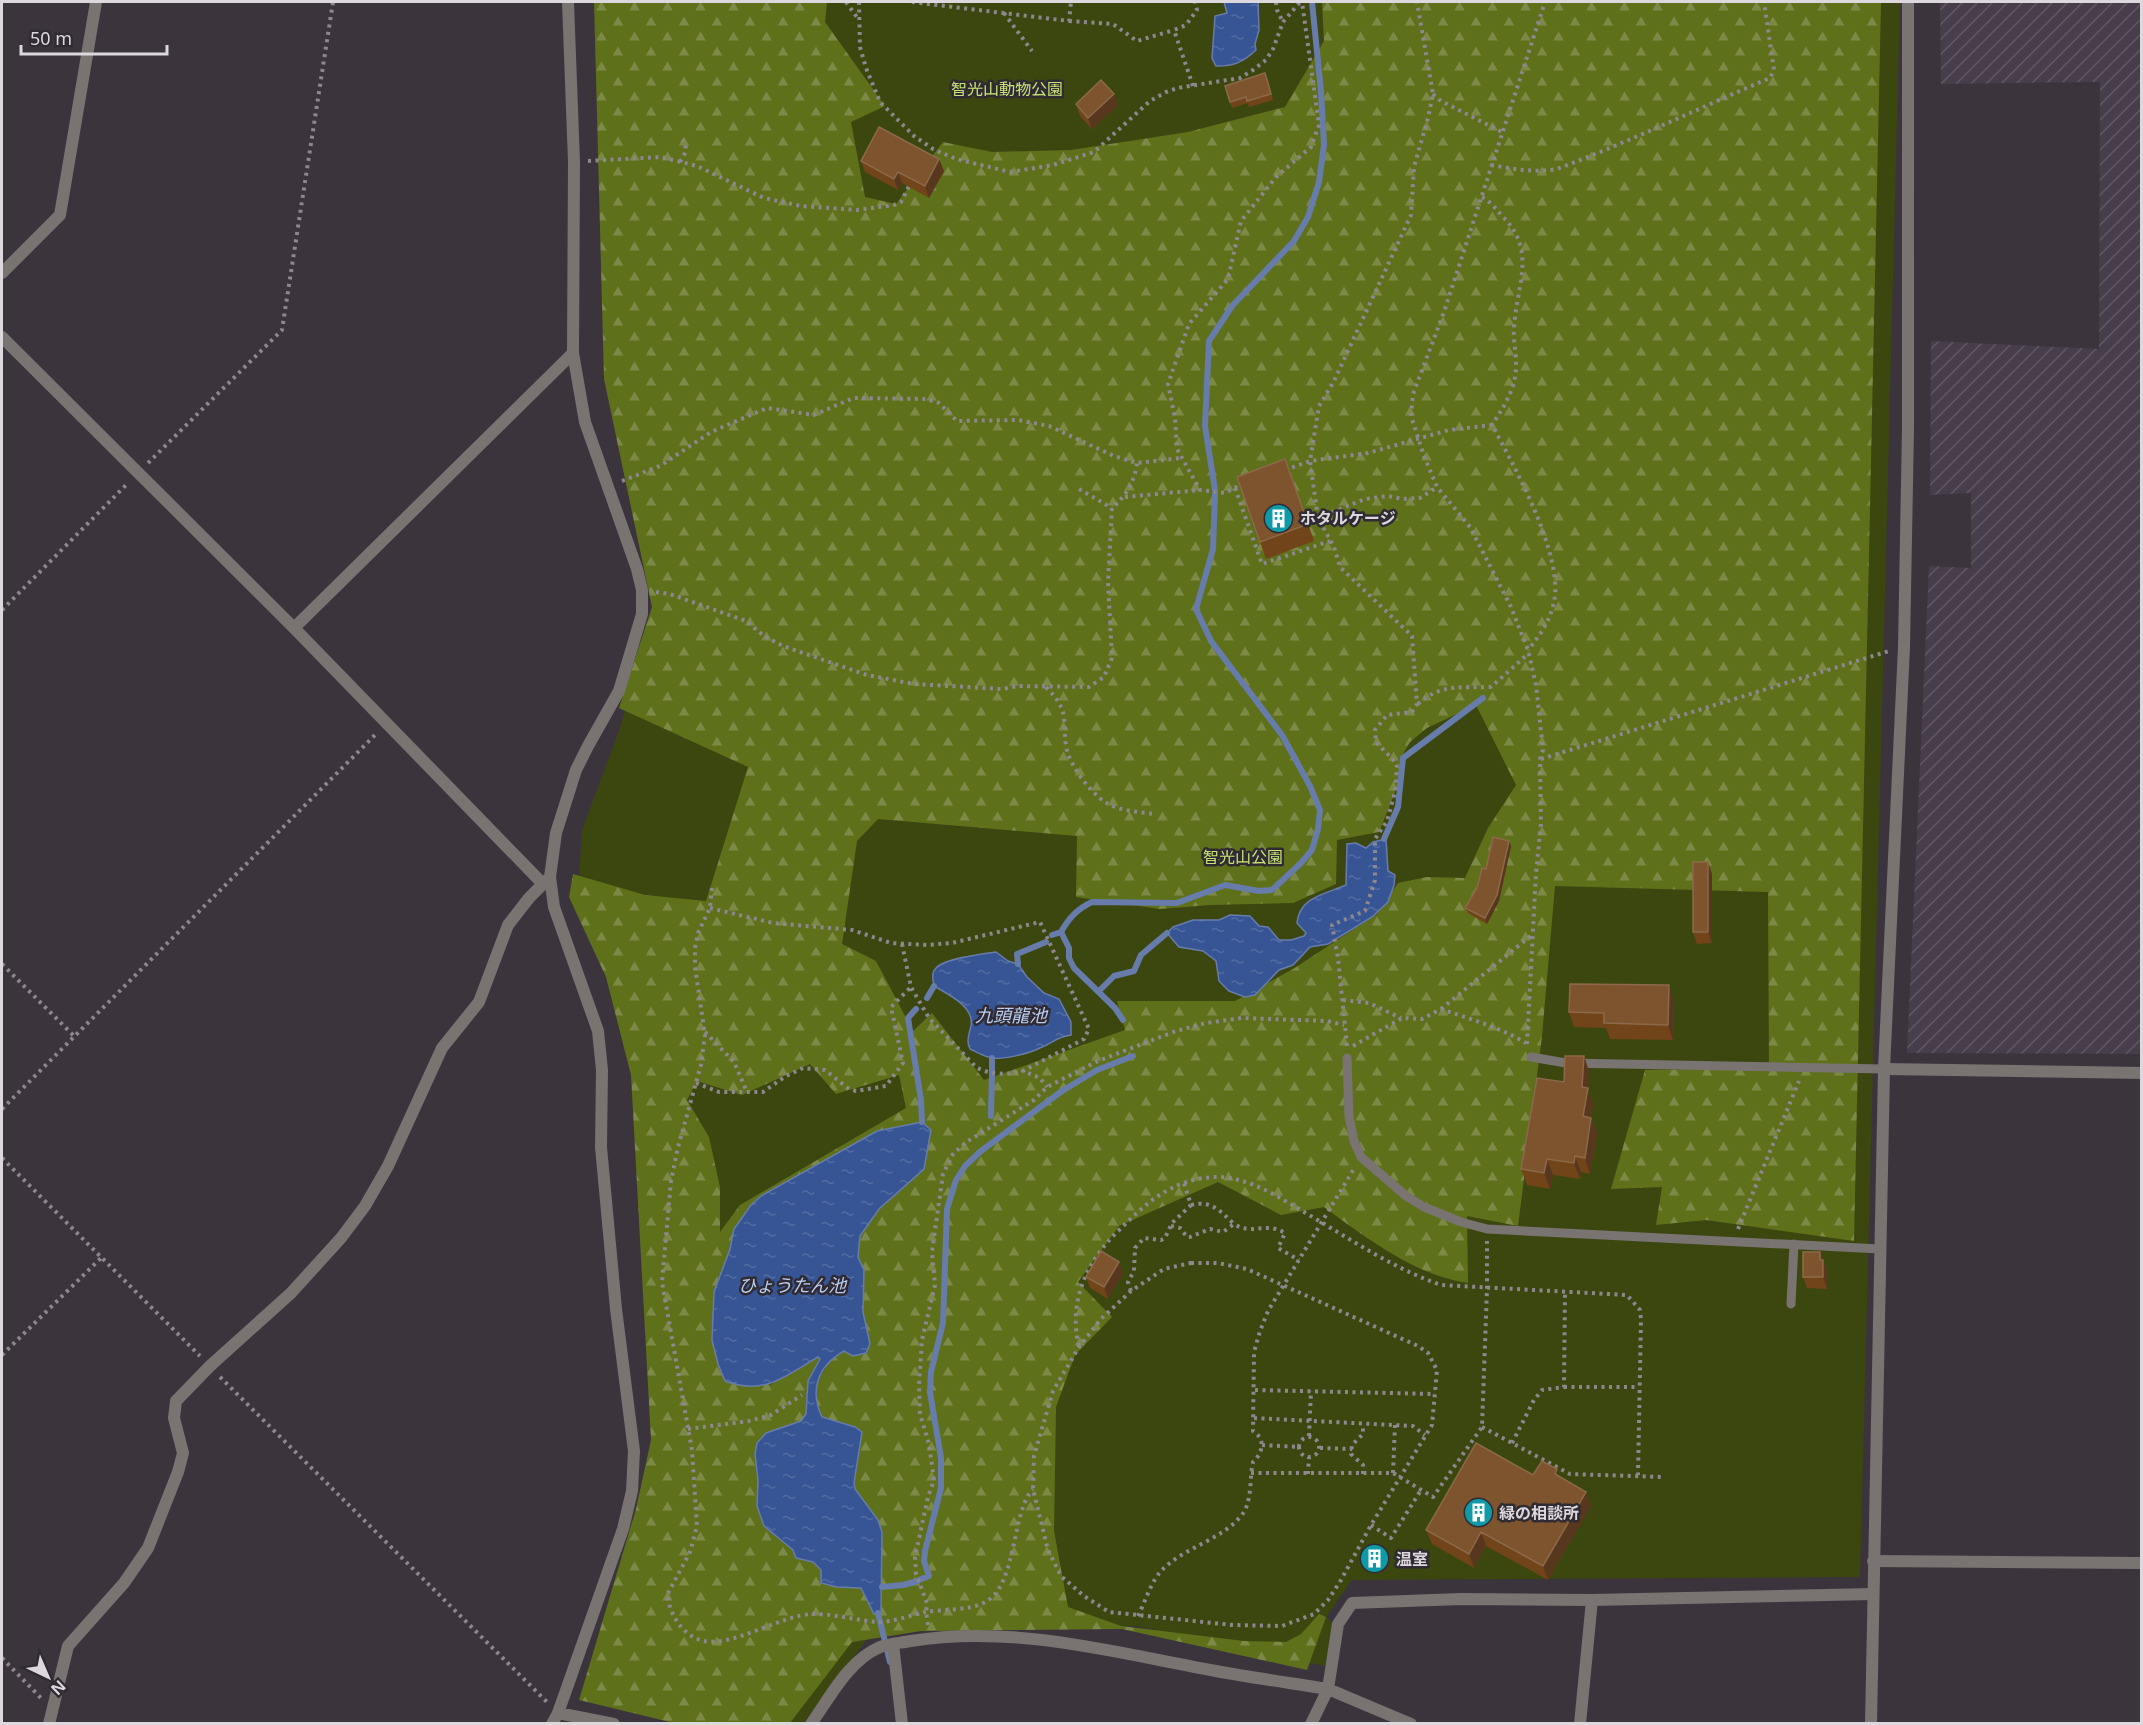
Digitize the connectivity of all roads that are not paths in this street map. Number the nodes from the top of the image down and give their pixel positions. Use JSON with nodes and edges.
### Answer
{"nodes":[{"id":1,"x":96,"y":2,"type":"edge"},
{"id":2,"x":568,"y":2,"type":"edge"},
{"id":3,"x":1908,"y":2,"type":"edge"},
{"id":4,"x":2,"y":273,"type":"edge"},
{"id":5,"x":2,"y":337,"type":"edge"},
{"id":6,"x":573,"y":353,"type":"junction"},
{"id":7,"x":294,"y":628,"type":"junction"},
{"id":8,"x":547,"y":880,"type":"junction"},
{"id":9,"x":1531,"y":1056,"type":"road end"},
{"id":10,"x":1347,"y":1058,"type":"dead end"},
{"id":11,"x":1884,"y":1069,"type":"junction"},
{"id":12,"x":2142,"y":1073,"type":"edge"},
{"id":13,"x":1794,"y":1244,"type":"junction"},
{"id":14,"x":1880,"y":1249,"type":"junction"},
{"id":15,"x":1791,"y":1304,"type":"dead end"},
{"id":16,"x":1873,"y":1561,"type":"junction"},
{"id":17,"x":2142,"y":1563,"type":"edge"},
{"id":18,"x":1873,"y":1594,"type":"junction"},
{"id":19,"x":1592,"y":1600,"type":"junction"},
{"id":20,"x":887,"y":1645,"type":"junction"},
{"id":21,"x":1328,"y":1689,"type":"junction"},
{"id":22,"x":555,"y":1718,"type":"edge"},
{"id":23,"x":49,"y":1724,"type":"edge"},
{"id":24,"x":614,"y":1724,"type":"edge"},
{"id":25,"x":811,"y":1724,"type":"edge"},
{"id":26,"x":902,"y":1724,"type":"edge"},
{"id":27,"x":1311,"y":1724,"type":"edge"},
{"id":28,"x":1411,"y":1724,"type":"edge"},
{"id":29,"x":1580,"y":1724,"type":"edge"},
{"id":30,"x":1871,"y":1724,"type":"edge"}],
"edges":[{"from":1,"to":4,"type":"street"},
{"from":2,"to":6,"type":"street"},
{"from":3,"to":11,"type":"street"},
{"from":5,"to":7,"type":"street"},
{"from":6,"to":7,"type":"street"},
{"from":6,"to":8,"type":"street"},
{"from":7,"to":8,"type":"street"},
{"from":8,"to":22,"type":"street"},
{"from":8,"to":23,"type":"street"},
{"from":9,"to":11,"type":"lane"},
{"from":10,"to":13,"type":"lane"},
{"from":11,"to":12,"type":"street"},
{"from":11,"to":14,"type":"street"},
{"from":13,"to":14,"type":"lane"},
{"from":13,"to":15,"type":"lane"},
{"from":14,"to":16,"type":"street"},
{"from":16,"to":17,"type":"street"},
{"from":16,"to":18,"type":"street"},
{"from":18,"to":19,"type":"street"},
{"from":18,"to":30,"type":"street"},
{"from":19,"to":21,"type":"street"},
{"from":19,"to":29,"type":"street"},
{"from":20,"to":21,"type":"street"},
{"from":20,"to":25,"type":"street"},
{"from":20,"to":26,"type":"street"},
{"from":21,"to":27,"type":"street"},
{"from":21,"to":28,"type":"street"},
{"from":22,"to":24,"type":"street"}]}
